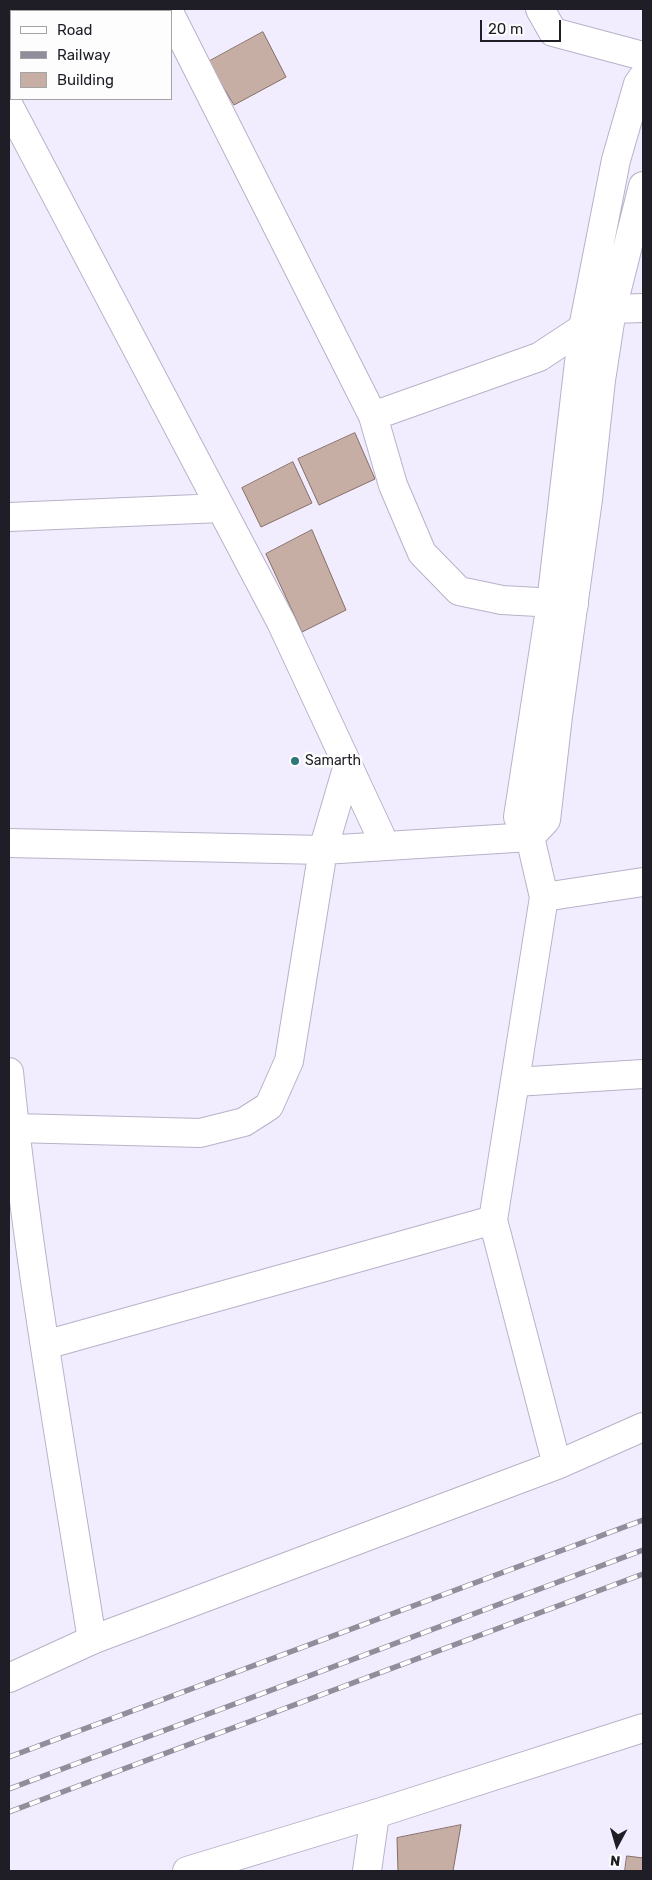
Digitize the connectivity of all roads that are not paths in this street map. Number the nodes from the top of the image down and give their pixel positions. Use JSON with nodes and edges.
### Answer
{"nodes":[{"id":1,"x":540,"y":9,"type":"edge"},
{"id":2,"x":172,"y":18,"type":"edge"},
{"id":3,"x":643,"y":56,"type":"edge"},
{"id":4,"x":643,"y":77,"type":"edge"},
{"id":5,"x":9,"y":106,"type":"edge"},
{"id":6,"x":643,"y":186,"type":"edge"},
{"id":7,"x":643,"y":308,"type":"edge"},
{"id":8,"x":612,"y":309,"type":"junction"},
{"id":9,"x":584,"y":328,"type":"junction"},
{"id":10,"x":373,"y":416,"type":"junction"},
{"id":11,"x":221,"y":508,"type":"junction"},
{"id":12,"x":9,"y":517,"type":"edge"},
{"id":13,"x":562,"y":603,"type":"junction"},
{"id":14,"x":348,"y":765,"type":"junction"},
{"id":15,"x":530,"y":837,"type":"junction"},
{"id":16,"x":9,"y":843,"type":"edge"},
{"id":17,"x":385,"y":845,"type":"junction"},
{"id":18,"x":323,"y":850,"type":"junction"},
{"id":19,"x":643,"y":882,"type":"edge"},
{"id":20,"x":544,"y":897,"type":"junction"},
{"id":21,"x":9,"y":1072,"type":"edge"},
{"id":22,"x":643,"y":1074,"type":"edge"},
{"id":23,"x":515,"y":1082,"type":"junction"},
{"id":24,"x":15,"y":1128,"type":"junction"},
{"id":25,"x":494,"y":1220,"type":"junction"},
{"id":26,"x":45,"y":1345,"type":"junction"},
{"id":27,"x":643,"y":1427,"type":"edge"},
{"id":28,"x":557,"y":1465,"type":"junction"},
{"id":29,"x":92,"y":1640,"type":"junction"},
{"id":30,"x":9,"y":1678,"type":"edge"},
{"id":31,"x":643,"y":1728,"type":"edge"},
{"id":32,"x":374,"y":1814,"type":"junction"},
{"id":33,"x":187,"y":1871,"type":"edge"},
{"id":34,"x":367,"y":1871,"type":"edge"}],
"edges":[{"from":1,"to":3,"type":"street"},
{"from":2,"to":10,"type":"street"},
{"from":4,"to":9,"type":"street"},
{"from":5,"to":11,"type":"street"},
{"from":6,"to":8,"type":"street"},
{"from":7,"to":8,"type":"street"},
{"from":8,"to":9,"type":"street"},
{"from":8,"to":13,"type":"street"},
{"from":9,"to":10,"type":"street"},
{"from":9,"to":13,"type":"street"},
{"from":10,"to":13,"type":"street"},
{"from":11,"to":12,"type":"street"},
{"from":11,"to":14,"type":"street"},
{"from":13,"to":15,"type":"street"},
{"from":14,"to":17,"type":"street"},
{"from":14,"to":18,"type":"street"},
{"from":15,"to":17,"type":"street"},
{"from":15,"to":20,"type":"street"},
{"from":16,"to":18,"type":"street"},
{"from":17,"to":18,"type":"street"},
{"from":18,"to":24,"type":"street"},
{"from":19,"to":20,"type":"street"},
{"from":20,"to":23,"type":"street"},
{"from":21,"to":24,"type":"street"},
{"from":22,"to":23,"type":"street"},
{"from":23,"to":25,"type":"street"},
{"from":24,"to":26,"type":"street"},
{"from":25,"to":26,"type":"street"},
{"from":25,"to":28,"type":"street"},
{"from":26,"to":29,"type":"street"},
{"from":27,"to":28,"type":"street"},
{"from":28,"to":29,"type":"street"},
{"from":29,"to":30,"type":"street"},
{"from":31,"to":32,"type":"street"},
{"from":32,"to":33,"type":"street"},
{"from":32,"to":34,"type":"street"}]}
